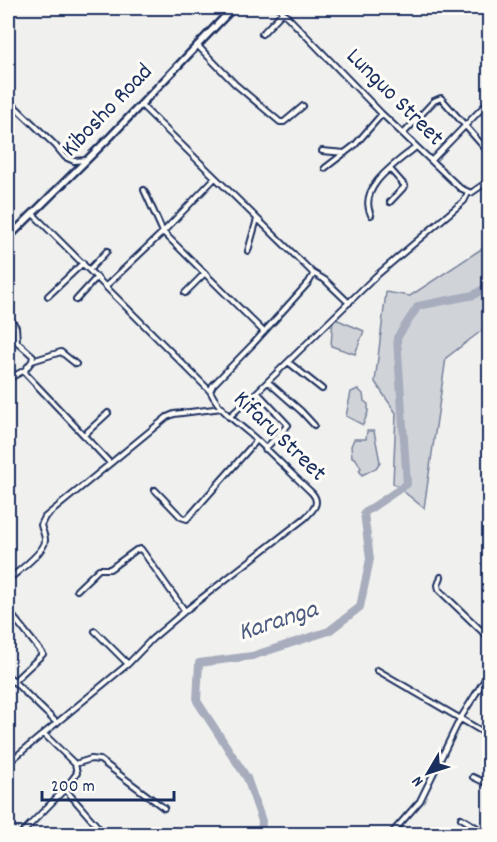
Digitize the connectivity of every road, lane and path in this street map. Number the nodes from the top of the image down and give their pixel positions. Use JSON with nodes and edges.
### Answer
{"nodes":[{"id":1,"x":233,"y":8,"type":"edge"},
{"id":2,"x":279,"y":8,"type":"edge"},
{"id":3,"x":283,"y":12,"type":"junction"},
{"id":4,"x":262,"y":34,"type":"dead end"},
{"id":5,"x":197,"y":45,"type":"junction"},
{"id":6,"x":8,"y":100,"type":"edge"},
{"id":7,"x":489,"y":100,"type":"edge"},
{"id":8,"x":141,"y":104,"type":"junction"},
{"id":9,"x":303,"y":106,"type":"dead end"},
{"id":10,"x":382,"y":114,"type":"junction"},
{"id":11,"x":465,"y":127,"type":"junction"},
{"id":12,"x":403,"y":134,"type":"junction"},
{"id":13,"x":416,"y":147,"type":"junction"},
{"id":14,"x":322,"y":151,"type":"dead end"},
{"id":15,"x":346,"y":153,"type":"junction"},
{"id":16,"x":489,"y":154,"type":"edge"},
{"id":17,"x":86,"y":160,"type":"junction"},
{"id":18,"x":432,"y":160,"type":"junction"},
{"id":19,"x":325,"y":168,"type":"dead end"},
{"id":20,"x":390,"y":169,"type":"junction"},
{"id":21,"x":214,"y":178,"type":"junction"},
{"id":22,"x":489,"y":180,"type":"edge"},
{"id":23,"x":144,"y":190,"type":"dead end"},
{"id":24,"x":468,"y":193,"type":"junction"},
{"id":25,"x":390,"y":202,"type":"dead end"},
{"id":26,"x":33,"y":214,"type":"junction"},
{"id":27,"x":372,"y":215,"type":"dead end"},
{"id":28,"x":257,"y":219,"type":"junction"},
{"id":29,"x":163,"y":232,"type":"junction"},
{"id":30,"x":8,"y":238,"type":"edge"},
{"id":31,"x":107,"y":251,"type":"dead end"},
{"id":32,"x":248,"y":251,"type":"dead end"},
{"id":33,"x":83,"y":263,"type":"junction"},
{"id":34,"x":89,"y":270,"type":"junction"},
{"id":35,"x":312,"y":272,"type":"junction"},
{"id":36,"x":205,"y":273,"type":"junction"},
{"id":37,"x":97,"y":277,"type":"junction"},
{"id":38,"x":106,"y":286,"type":"junction"},
{"id":39,"x":184,"y":293,"type":"dead end"},
{"id":40,"x":48,"y":296,"type":"dead end"},
{"id":41,"x":76,"y":300,"type":"dead end"},
{"id":42,"x":349,"y":303,"type":"junction"},
{"id":43,"x":8,"y":315,"type":"edge"},
{"id":44,"x":264,"y":332,"type":"junction"},
{"id":45,"x":32,"y":361,"type":"junction"},
{"id":46,"x":288,"y":362,"type":"junction"},
{"id":47,"x":76,"y":364,"type":"dead end"},
{"id":48,"x":25,"y":369,"type":"junction"},
{"id":49,"x":8,"y":379,"type":"edge"},
{"id":50,"x":268,"y":382,"type":"junction"},
{"id":51,"x":322,"y":389,"type":"dead end"},
{"id":52,"x":210,"y":390,"type":"junction"},
{"id":53,"x":257,"y":392,"type":"junction"},
{"id":54,"x":222,"y":408,"type":"junction"},
{"id":55,"x":108,"y":413,"type":"dead end"},
{"id":56,"x":229,"y":417,"type":"junction"},
{"id":57,"x":314,"y":426,"type":"dead end"},
{"id":58,"x":84,"y":435,"type":"junction"},
{"id":59,"x":257,"y":440,"type":"junction"},
{"id":60,"x":265,"y":449,"type":"junction"},
{"id":61,"x":110,"y":463,"type":"junction"},
{"id":62,"x":155,"y":490,"type":"dead end"},
{"id":63,"x":441,"y":577,"type":"dead end"},
{"id":64,"x":8,"y":580,"type":"edge"},
{"id":65,"x":77,"y":590,"type":"dead end"},
{"id":66,"x":8,"y":610,"type":"edge"},
{"id":67,"x":185,"y":611,"type":"junction"},
{"id":68,"x":95,"y":631,"type":"dead end"},
{"id":69,"x":489,"y":639,"type":"edge"},
{"id":70,"x":128,"y":664,"type":"junction"},
{"id":71,"x":377,"y":670,"type":"dead end"},
{"id":72,"x":489,"y":671,"type":"edge"},
{"id":73,"x":8,"y":676,"type":"edge"},
{"id":74,"x":13,"y":682,"type":"junction"},
{"id":75,"x":460,"y":719,"type":"junction"},
{"id":76,"x":57,"y":723,"type":"junction"},
{"id":77,"x":44,"y":734,"type":"junction"},
{"id":78,"x":489,"y":736,"type":"edge"},
{"id":79,"x":8,"y":763,"type":"edge"},
{"id":80,"x":75,"y":764,"type":"junction"},
{"id":81,"x":473,"y":777,"type":"dead end"},
{"id":82,"x":489,"y":785,"type":"edge"},
{"id":83,"x":65,"y":789,"type":"junction"},
{"id":84,"x":164,"y":808,"type":"dead end"},
{"id":85,"x":460,"y":818,"type":"dead end"},
{"id":86,"x":21,"y":834,"type":"edge"},
{"id":87,"x":104,"y":834,"type":"edge"},
{"id":88,"x":391,"y":834,"type":"edge"},
{"id":89,"x":487,"y":834,"type":"edge"}],
"edges":[{"from":1,"to":5,"type":"main road","name":"Kibosho Road"},
{"from":2,"to":3,"type":"street","name":"Lunguo Street"},
{"from":3,"to":4,"type":"street"},
{"from":3,"to":10,"type":"street","name":"Lunguo Street"},
{"from":5,"to":8,"type":"main road","name":"Kibosho Road"},
{"from":5,"to":9,"type":"street"},
{"from":6,"to":17,"type":"street"},
{"from":7,"to":11,"type":"street"},
{"from":8,"to":17,"type":"main road","name":"Kibosho Road"},
{"from":8,"to":21,"type":"street"},
{"from":10,"to":12,"type":"street","name":"Lunguo Street"},
{"from":10,"to":15,"type":"street"},
{"from":11,"to":12,"type":"street"},
{"from":11,"to":16,"type":"street"},
{"from":11,"to":18,"type":"street"},
{"from":12,"to":13,"type":"street","name":"Lunguo Street"},
{"from":13,"to":18,"type":"street","name":"Lunguo Street"},
{"from":13,"to":20,"type":"street"},
{"from":14,"to":15,"type":"street"},
{"from":15,"to":19,"type":"street"},
{"from":17,"to":26,"type":"main road","name":"Kibosho Road"},
{"from":18,"to":24,"type":"street","name":"Lunguo Street"},
{"from":20,"to":25,"type":"street"},
{"from":20,"to":27,"type":"street"},
{"from":21,"to":28,"type":"street"},
{"from":21,"to":29,"type":"street"},
{"from":22,"to":24,"type":"street"},
{"from":23,"to":29,"type":"street"},
{"from":24,"to":42,"type":"street"},
{"from":26,"to":30,"type":"main road","name":"Kibosho Road"},
{"from":26,"to":33,"type":"street"},
{"from":28,"to":32,"type":"street"},
{"from":28,"to":35,"type":"street"},
{"from":29,"to":36,"type":"street"},
{"from":29,"to":38,"type":"street"},
{"from":31,"to":34,"type":"street"},
{"from":33,"to":34,"type":"street"},
{"from":33,"to":40,"type":"street"},
{"from":34,"to":37,"type":"street"},
{"from":35,"to":42,"type":"street"},
{"from":35,"to":44,"type":"street","name":"Kifaru Street"},
{"from":36,"to":39,"type":"street"},
{"from":36,"to":44,"type":"street"},
{"from":37,"to":38,"type":"street"},
{"from":37,"to":41,"type":"street"},
{"from":38,"to":52,"type":"street"},
{"from":42,"to":46,"type":"street"},
{"from":43,"to":45,"type":"street"},
{"from":44,"to":52,"type":"street","name":"Kifaru Street"},
{"from":45,"to":47,"type":"street"},
{"from":45,"to":48,"type":"street"},
{"from":46,"to":50,"type":"street"},
{"from":46,"to":51,"type":"street"},
{"from":48,"to":49,"type":"street"},
{"from":48,"to":58,"type":"street"},
{"from":50,"to":53,"type":"street"},
{"from":50,"to":57,"type":"street"},
{"from":52,"to":54,"type":"street","name":"Kifaru Street"},
{"from":53,"to":56,"type":"street"},
{"from":53,"to":60,"type":"street"},
{"from":54,"to":56,"type":"street","name":"Kifaru Street"},
{"from":54,"to":61,"type":"street"},
{"from":55,"to":58,"type":"street"},
{"from":56,"to":59,"type":"street","name":"Kifaru Street"},
{"from":58,"to":61,"type":"street"},
{"from":59,"to":60,"type":"street","name":"Kifaru Street"},
{"from":59,"to":62,"type":"street"},
{"from":60,"to":67,"type":"street","name":"Kifaru Street"},
{"from":61,"to":64,"type":"street"},
{"from":63,"to":69,"type":"street"},
{"from":65,"to":67,"type":"street"},
{"from":66,"to":74,"type":"street"},
{"from":67,"to":70,"type":"street","name":"Kifaru Street"},
{"from":68,"to":70,"type":"street"},
{"from":70,"to":76,"type":"street","name":"Kifaru Street"},
{"from":71,"to":75,"type":"street"},
{"from":72,"to":75,"type":"street"},
{"from":73,"to":74,"type":"street"},
{"from":74,"to":76,"type":"street"},
{"from":75,"to":78,"type":"street"},
{"from":75,"to":88,"type":"street"},
{"from":76,"to":77,"type":"street","name":"Kifaru Street"},
{"from":77,"to":79,"type":"street","name":"Kifaru Street"},
{"from":77,"to":80,"type":"street"},
{"from":80,"to":83,"type":"street"},
{"from":80,"to":84,"type":"street"},
{"from":81,"to":82,"type":"street"},
{"from":83,"to":86,"type":"street"},
{"from":83,"to":87,"type":"street"},
{"from":85,"to":89,"type":"street"}]}
